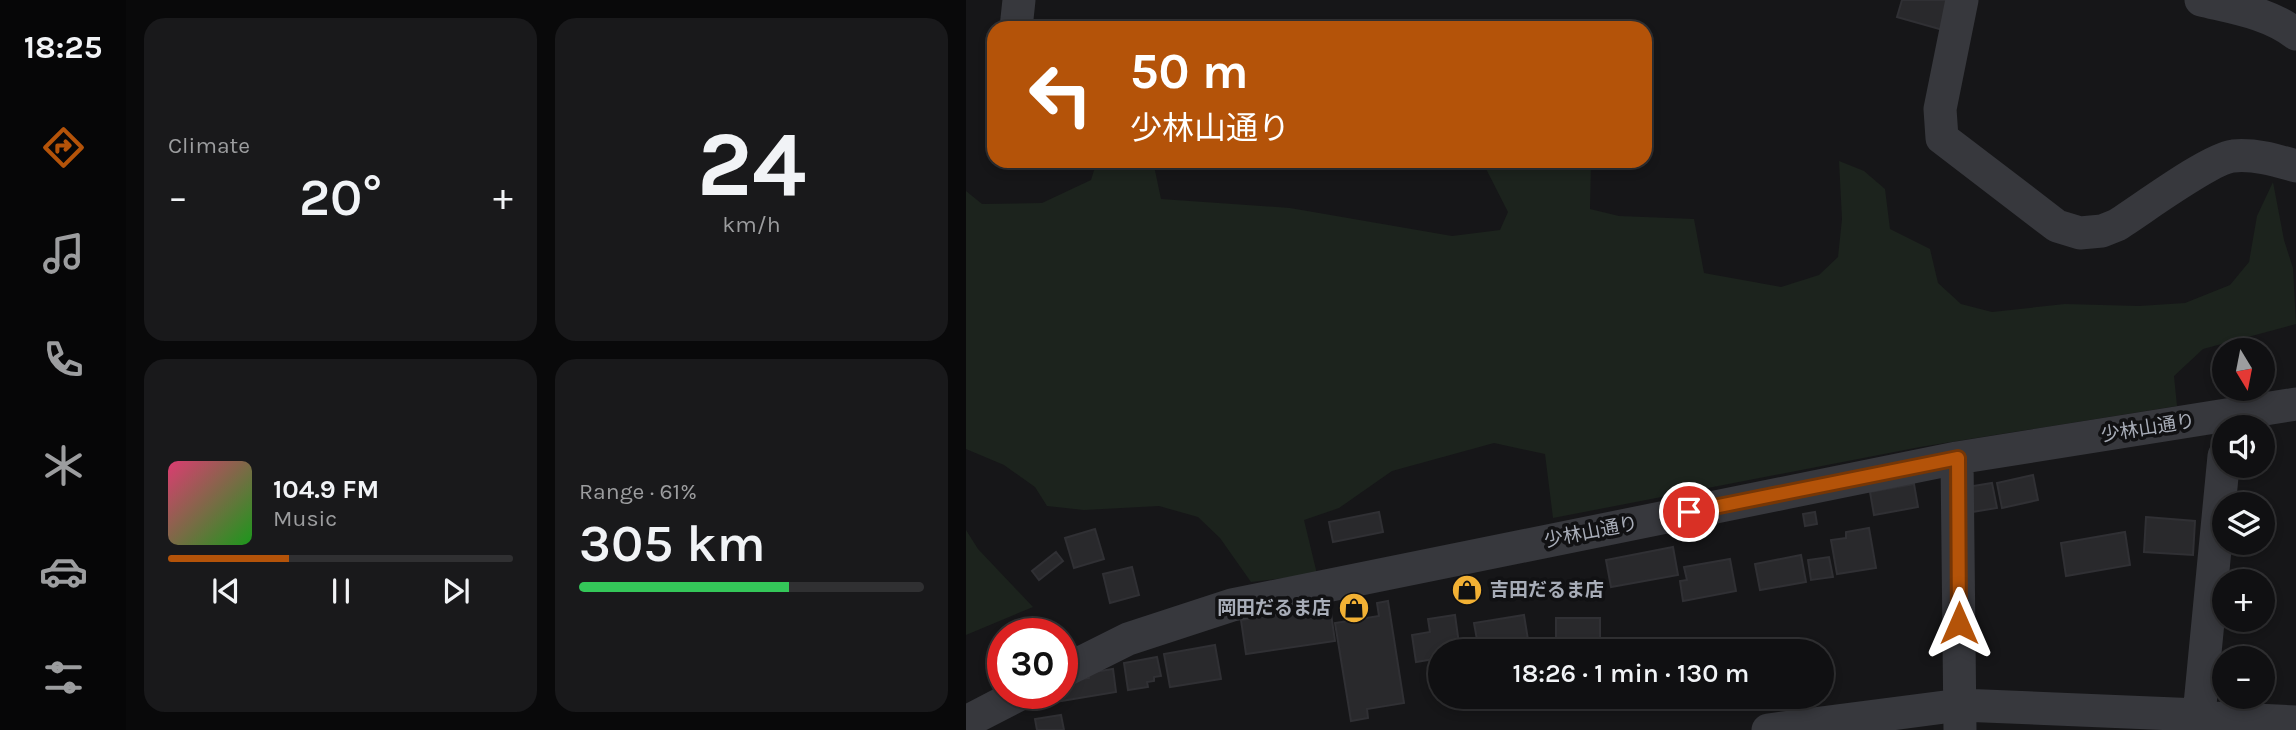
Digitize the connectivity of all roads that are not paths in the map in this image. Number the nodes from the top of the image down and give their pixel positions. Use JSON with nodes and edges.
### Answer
{"nodes":[{"id":1,"x":1019,"y":0,"type":"edge"},
{"id":2,"x":1962,"y":0,"type":"edge"},
{"id":3,"x":2202,"y":0,"type":"edge"},
{"id":4,"x":1017,"y":21,"type":"edge"},
{"id":5,"x":2296,"y":34,"type":"edge"},
{"id":6,"x":2296,"y":166,"type":"edge"},
{"id":7,"x":2296,"y":404,"type":"edge"},
{"id":8,"x":2252,"y":415,"type":"edge"},
{"id":9,"x":2212,"y":423,"type":"edge"},
{"id":10,"x":1958,"y":458,"type":"junction"},
{"id":11,"x":2222,"y":478,"type":"edge"},
{"id":12,"x":1078,"y":664,"type":"edge"},
{"id":13,"x":991,"y":709,"type":"edge"},
{"id":14,"x":2199,"y":715,"type":"junction"},
{"id":15,"x":1960,"y":718,"type":"edge"},
{"id":16,"x":966,"y":722,"type":"edge"},
{"id":17,"x":2296,"y":722,"type":"edge"},
{"id":18,"x":1768,"y":730,"type":"edge"}],
"edges":[{"from":1,"to":4,"type":"street"},
{"from":2,"to":6,"type":"street"},
{"from":3,"to":5,"type":"street"},
{"from":7,"to":8,"type":"street","name":"少林山通り"},
{"from":9,"to":10,"type":"street","name":"少林山通り"},
{"from":10,"to":12,"type":"street","name":"少林山通り"},
{"from":10,"to":15,"type":"street"},
{"from":11,"to":14,"type":"street"},
{"from":13,"to":16,"type":"street"},
{"from":14,"to":15,"type":"street"},
{"from":14,"to":17,"type":"street"},
{"from":15,"to":18,"type":"street"}]}
